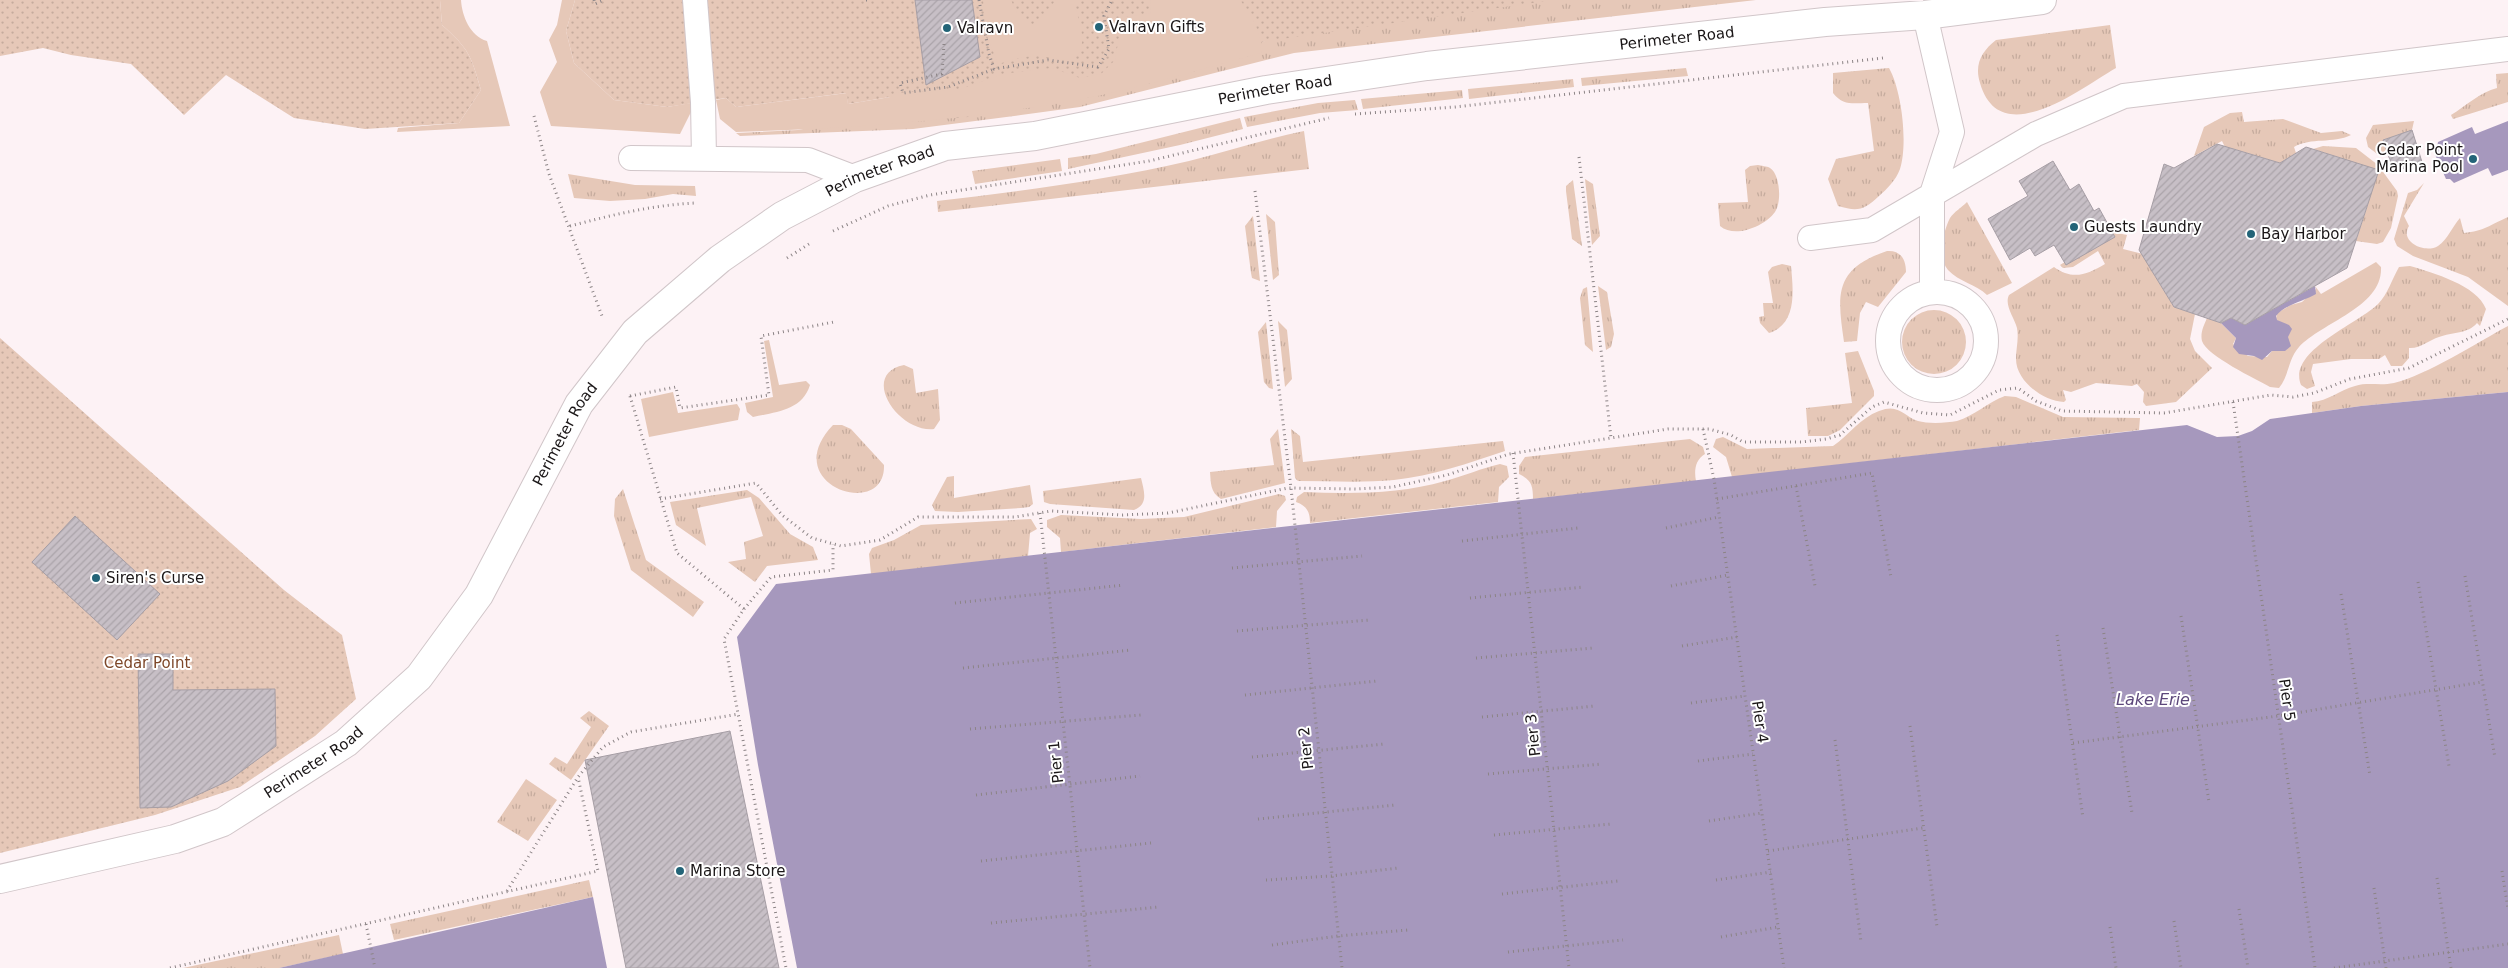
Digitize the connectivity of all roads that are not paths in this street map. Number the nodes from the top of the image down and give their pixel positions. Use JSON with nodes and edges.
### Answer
{"nodes":[{"id":1,"x":694,"y":0,"type":"edge"},
{"id":2,"x":2042,"y":0,"type":"edge"},
{"id":3,"x":1876,"y":9,"type":"edge"},
{"id":4,"x":1925,"y":15,"type":"junction"},
{"id":5,"x":2508,"y":49,"type":"edge"},
{"id":6,"x":631,"y":158,"type":"dead end"},
{"id":7,"x":704,"y":158,"type":"junction"},
{"id":8,"x":855,"y":178,"type":"junction"},
{"id":9,"x":1932,"y":194,"type":"junction"},
{"id":10,"x":1810,"y":238,"type":"dead end"},
{"id":11,"x":1932,"y":292,"type":"junction"},
{"id":12,"x":0,"y":879,"type":"edge"}],
"edges":[{"from":1,"to":7,"type":"lane"},
{"from":2,"to":4,"type":"street","name":"Perimeter Road"},
{"from":3,"to":4,"type":"street","name":"Perimeter Road"},
{"from":3,"to":8,"type":"street","name":"Perimeter Road"},
{"from":4,"to":9,"type":"lane"},
{"from":5,"to":9,"type":"lane"},
{"from":6,"to":7,"type":"lane"},
{"from":7,"to":8,"type":"lane"},
{"from":8,"to":12,"type":"street","name":"Perimeter Road"},
{"from":9,"to":10,"type":"lane"},
{"from":9,"to":11,"type":"lane"},
{"from":11,"to":11,"type":"lane"}]}
